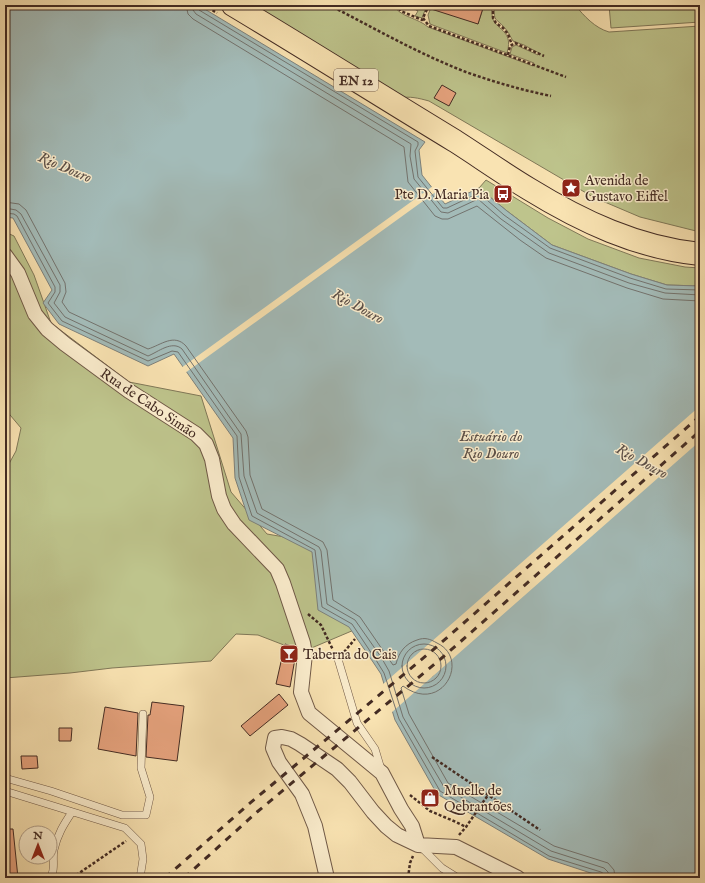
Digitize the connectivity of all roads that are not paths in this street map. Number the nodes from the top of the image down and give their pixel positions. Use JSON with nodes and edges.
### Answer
{"nodes":[{"id":1,"x":233,"y":5,"type":"edge"},
{"id":2,"x":700,"y":254,"type":"edge"},
{"id":3,"x":5,"y":255,"type":"edge"},
{"id":4,"x":338,"y":659,"type":"road end"},
{"id":5,"x":143,"y":714,"type":"dead end"},
{"id":6,"x":382,"y":773,"type":"junction"},
{"id":7,"x":5,"y":778,"type":"edge"},
{"id":8,"x":5,"y":791,"type":"edge"},
{"id":9,"x":72,"y":812,"type":"junction"},
{"id":10,"x":418,"y":845,"type":"junction"},
{"id":11,"x":50,"y":878,"type":"edge"},
{"id":12,"x":140,"y":878,"type":"edge"},
{"id":13,"x":327,"y":878,"type":"edge"},
{"id":14,"x":458,"y":878,"type":"edge"},
{"id":15,"x":518,"y":878,"type":"edge"}],
"edges":[{"from":1,"to":2,"type":"main road","number":"EN 12"},
{"from":3,"to":6,"type":"street","name":"Rua de Cabo Simão"},
{"from":4,"to":6,"type":"lane"},
{"from":5,"to":7,"type":"lane"},
{"from":6,"to":10,"type":"street"},
{"from":8,"to":9,"type":"lane"},
{"from":9,"to":11,"type":"lane"},
{"from":9,"to":12,"type":"lane"},
{"from":10,"to":13,"type":"street"},
{"from":10,"to":14,"type":"lane"},
{"from":10,"to":15,"type":"street"}]}
